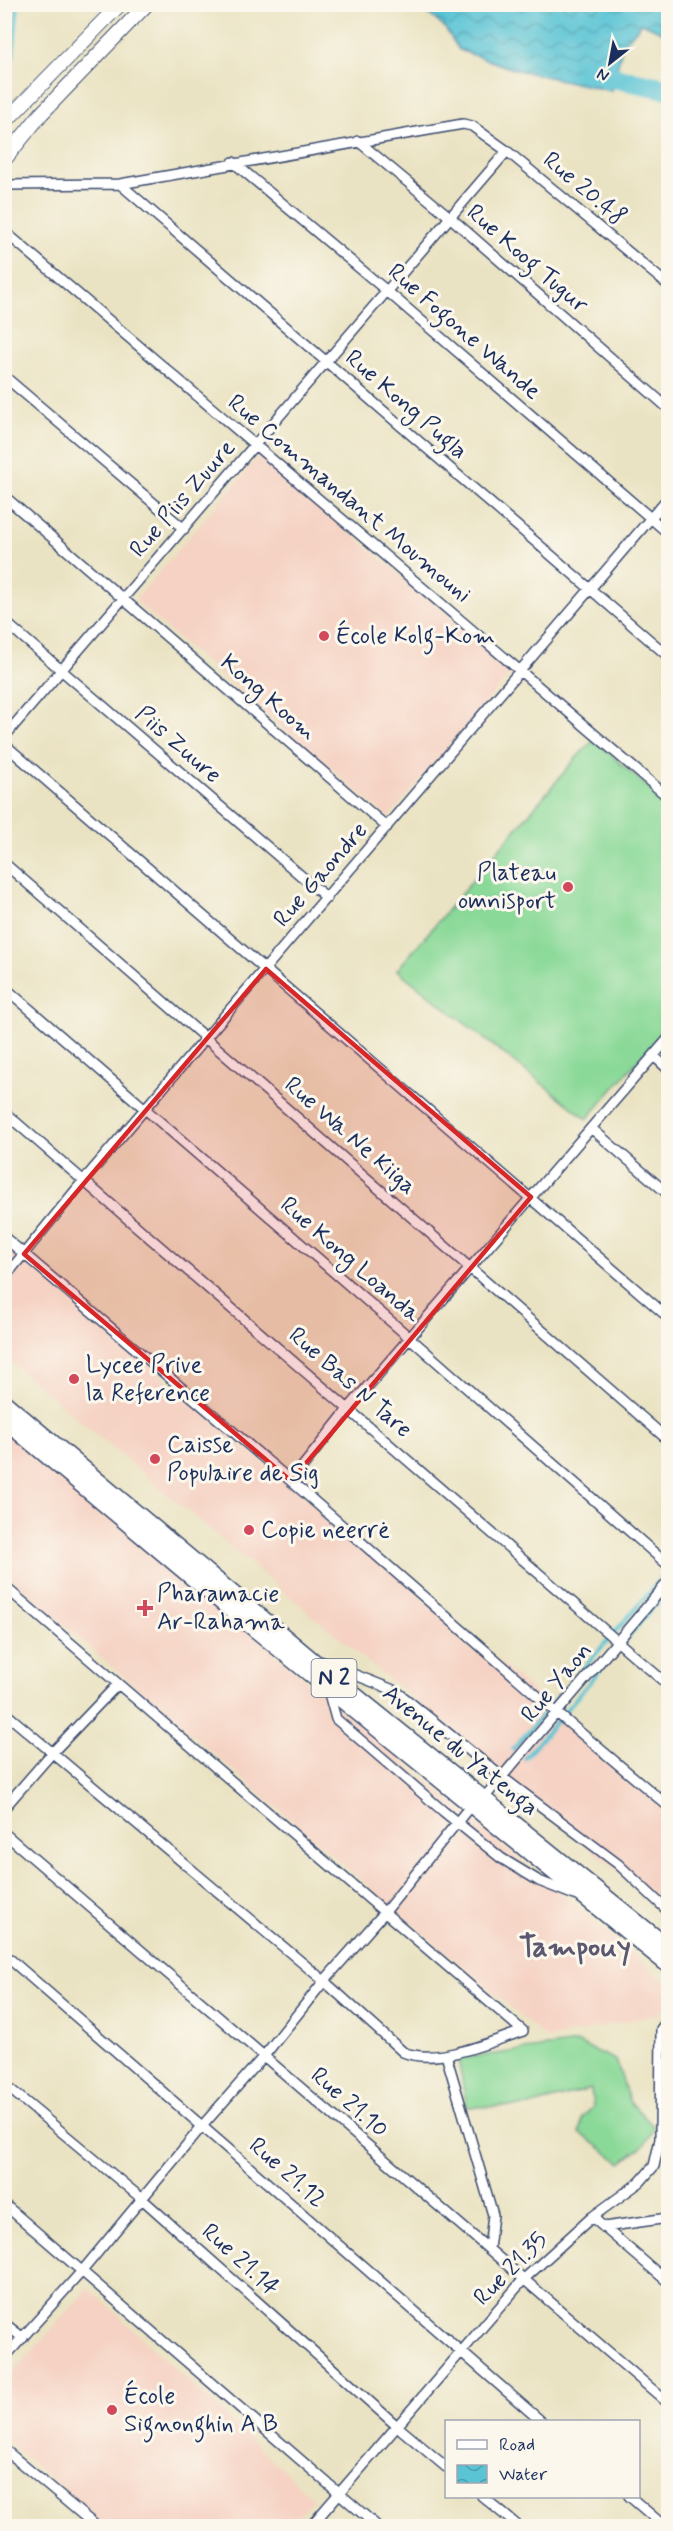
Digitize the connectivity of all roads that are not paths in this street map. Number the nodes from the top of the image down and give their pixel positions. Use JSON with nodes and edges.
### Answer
{"nodes":[{"id":1,"x":120,"y":4,"type":"edge"},
{"id":2,"x":147,"y":4,"type":"edge"},
{"id":3,"x":4,"y":123,"type":"edge"},
{"id":4,"x":358,"y":141,"type":"junction"},
{"id":5,"x":507,"y":151,"type":"junction"},
{"id":6,"x":4,"y":160,"type":"edge"},
{"id":7,"x":232,"y":162,"type":"junction"},
{"id":8,"x":120,"y":184,"type":"junction"},
{"id":9,"x":4,"y":185,"type":"edge"},
{"id":10,"x":451,"y":218,"type":"junction"},
{"id":11,"x":4,"y":231,"type":"edge"},
{"id":12,"x":669,"y":285,"type":"edge"},
{"id":13,"x":388,"y":292,"type":"junction"},
{"id":14,"x":327,"y":363,"type":"junction"},
{"id":15,"x":4,"y":376,"type":"edge"},
{"id":16,"x":669,"y":408,"type":"edge"},
{"id":17,"x":256,"y":445,"type":"junction"},
{"id":18,"x":4,"y":496,"type":"edge"},
{"id":19,"x":669,"y":498,"type":"edge"},
{"id":20,"x":651,"y":518,"type":"junction"},
{"id":21,"x":184,"y":528,"type":"junction"},
{"id":22,"x":669,"y":533,"type":"edge"},
{"id":23,"x":590,"y":589,"type":"junction"},
{"id":24,"x":124,"y":598,"type":"junction"},
{"id":25,"x":4,"y":621,"type":"edge"},
{"id":26,"x":669,"y":656,"type":"edge"},
{"id":27,"x":519,"y":669,"type":"junction"},
{"id":28,"x":63,"y":671,"type":"junction"},
{"id":29,"x":4,"y":737,"type":"edge"},
{"id":30,"x":4,"y":744,"type":"edge"},
{"id":31,"x":669,"y":797,"type":"edge"},
{"id":32,"x":387,"y":827,"type":"junction"},
{"id":33,"x":4,"y":863,"type":"edge"},
{"id":34,"x":327,"y":898,"type":"junction"},
{"id":35,"x":266,"y":969,"type":"junction"},
{"id":36,"x":4,"y":987,"type":"edge"},
{"id":37,"x":207,"y":1037,"type":"junction"},
{"id":38,"x":669,"y":1039,"type":"edge"},
{"id":39,"x":654,"y":1056,"type":"junction"},
{"id":40,"x":669,"y":1069,"type":"edge"},
{"id":41,"x":146,"y":1108,"type":"junction"},
{"id":42,"x":4,"y":1112,"type":"edge"},
{"id":43,"x":591,"y":1128,"type":"junction"},
{"id":44,"x":84,"y":1180,"type":"junction"},
{"id":45,"x":669,"y":1194,"type":"edge"},
{"id":46,"x":531,"y":1197,"type":"junction"},
{"id":47,"x":4,"y":1237,"type":"edge"},
{"id":48,"x":24,"y":1254,"type":"junction"},
{"id":49,"x":470,"y":1268,"type":"junction"},
{"id":50,"x":4,"y":1278,"type":"edge"},
{"id":51,"x":669,"y":1317,"type":"edge"},
{"id":52,"x":410,"y":1338,"type":"junction"},
{"id":53,"x":4,"y":1402,"type":"edge"},
{"id":54,"x":349,"y":1408,"type":"junction"},
{"id":55,"x":4,"y":1420,"type":"edge"},
{"id":56,"x":669,"y":1440,"type":"edge"},
{"id":57,"x":291,"y":1481,"type":"junction"},
{"id":58,"x":669,"y":1565,"type":"edge"},
{"id":59,"x":669,"y":1581,"type":"edge"},
{"id":60,"x":4,"y":1586,"type":"edge"},
{"id":61,"x":617,"y":1641,"type":"junction"},
{"id":62,"x":311,"y":1658,"type":"junction"},
{"id":63,"x":118,"y":1684,"type":"junction"},
{"id":64,"x":669,"y":1685,"type":"edge"},
{"id":65,"x":327,"y":1688,"type":"junction"},
{"id":66,"x":4,"y":1712,"type":"edge"},
{"id":67,"x":557,"y":1713,"type":"junction"},
{"id":68,"x":52,"y":1753,"type":"junction"},
{"id":69,"x":502,"y":1777,"type":"junction"},
{"id":70,"x":477,"y":1802,"type":"junction"},
{"id":71,"x":669,"y":1806,"type":"edge"},
{"id":72,"x":4,"y":1808,"type":"edge"},
{"id":73,"x":457,"y":1823,"type":"junction"},
{"id":74,"x":4,"y":1833,"type":"edge"},
{"id":75,"x":592,"y":1903,"type":"junction"},
{"id":76,"x":669,"y":1911,"type":"edge"},
{"id":77,"x":385,"y":1912,"type":"junction"},
{"id":78,"x":669,"y":1947,"type":"edge"},
{"id":79,"x":4,"y":1954,"type":"edge"},
{"id":80,"x":669,"y":1965,"type":"edge"},
{"id":81,"x":324,"y":1981,"type":"junction"},
{"id":82,"x":669,"y":2020,"type":"edge"},
{"id":83,"x":447,"y":2055,"type":"junction"},
{"id":84,"x":264,"y":2056,"type":"junction"},
{"id":85,"x":4,"y":2084,"type":"edge"},
{"id":86,"x":203,"y":2125,"type":"junction"},
{"id":87,"x":141,"y":2198,"type":"junction"},
{"id":88,"x":4,"y":2204,"type":"edge"},
{"id":89,"x":592,"y":2217,"type":"junction"},
{"id":90,"x":669,"y":2218,"type":"edge"},
{"id":91,"x":604,"y":2227,"type":"junction"},
{"id":92,"x":489,"y":2249,"type":"junction"},
{"id":93,"x":83,"y":2270,"type":"junction"},
{"id":94,"x":524,"y":2279,"type":"junction"},
{"id":95,"x":669,"y":2282,"type":"edge"},
{"id":96,"x":4,"y":2323,"type":"edge"},
{"id":97,"x":23,"y":2338,"type":"junction"},
{"id":98,"x":460,"y":2351,"type":"junction"},
{"id":99,"x":4,"y":2358,"type":"edge"},
{"id":100,"x":669,"y":2403,"type":"edge"},
{"id":101,"x":541,"y":2420,"type":"edge"},
{"id":102,"x":397,"y":2426,"type":"junction"},
{"id":103,"x":4,"y":2449,"type":"edge"},
{"id":104,"x":445,"y":2465,"type":"edge"},
{"id":105,"x":339,"y":2494,"type":"junction"},
{"id":106,"x":484,"y":2498,"type":"edge"},
{"id":107,"x":631,"y":2498,"type":"edge"},
{"id":108,"x":96,"y":2526,"type":"edge"},
{"id":109,"x":311,"y":2526,"type":"edge"},
{"id":110,"x":377,"y":2526,"type":"edge"},
{"id":111,"x":518,"y":2526,"type":"edge"},
{"id":112,"x":664,"y":2526,"type":"edge"}],
"edges":[{"from":1,"to":3,"type":"main road"},
{"from":2,"to":6,"type":"main road"},
{"from":4,"to":5,"type":"street","name":"Rue 20.48"},
{"from":4,"to":7,"type":"street"},
{"from":4,"to":10,"type":"street","name":"Rue Koog Tugur"},
{"from":5,"to":10,"type":"street","name":"Rue Piis Zuure"},
{"from":5,"to":12,"type":"street","name":"Rue 20.48"},
{"from":7,"to":8,"type":"street"},
{"from":7,"to":13,"type":"street","name":"Rue Fogone Wande"},
{"from":8,"to":9,"type":"street"},
{"from":8,"to":14,"type":"street","name":"Rue Kong Pugla"},
{"from":10,"to":13,"type":"street","name":"Rue Piis Zuure"},
{"from":10,"to":16,"type":"street","name":"Rue Koog Tugur"},
{"from":11,"to":17,"type":"street","name":"Rue Commandant Moumouni"},
{"from":13,"to":14,"type":"street","name":"Rue Piis Zuure"},
{"from":13,"to":20,"type":"street","name":"Rue Fogone Wande"},
{"from":14,"to":17,"type":"street","name":"Rue Piis Zuure"},
{"from":14,"to":23,"type":"street","name":"Rue Kong Pugla"},
{"from":15,"to":21,"type":"street"},
{"from":17,"to":21,"type":"street","name":"Rue Piis Zuure"},
{"from":17,"to":27,"type":"street","name":"Rue Commandant Moumouni"},
{"from":18,"to":24,"type":"street","name":"Kong Koom"},
{"from":19,"to":20,"type":"street","name":"Rue Gaondre"},
{"from":20,"to":22,"type":"street","name":"Rue Fogone Wande"},
{"from":20,"to":23,"type":"street","name":"Rue Gaondre"},
{"from":21,"to":24,"type":"street","name":"Rue Piis Zuure"},
{"from":23,"to":26,"type":"street","name":"Rue Kong Pugla"},
{"from":23,"to":27,"type":"street","name":"Rue Gaondre"},
{"from":24,"to":28,"type":"street","name":"Rue Piis Zuure"},
{"from":24,"to":32,"type":"street","name":"Kong Koom"},
{"from":25,"to":28,"type":"street","name":"Piis Zuure"},
{"from":27,"to":31,"type":"street","name":"Rue Commandant Moumouni"},
{"from":27,"to":32,"type":"street","name":"Rue Gaondre"},
{"from":28,"to":29,"type":"street","name":"Rue Piis Zuure"},
{"from":28,"to":34,"type":"street","name":"Piis Zuure"},
{"from":30,"to":35,"type":"street"},
{"from":32,"to":34,"type":"street","name":"Rue Gaondre"},
{"from":33,"to":37,"type":"street","name":"Rue Wa Ne Kiiga"},
{"from":34,"to":35,"type":"street","name":"Rue Gaondre"},
{"from":35,"to":37,"type":"street","name":"Rue Gaondre"},
{"from":35,"to":46,"type":"street"},
{"from":36,"to":41,"type":"street","name":"Rue Kong Loanda"},
{"from":37,"to":41,"type":"street","name":"Rue Gaondre"},
{"from":37,"to":49,"type":"street","name":"Rue Wa Ne Kiiga"},
{"from":38,"to":39,"type":"street"},
{"from":39,"to":40,"type":"street"},
{"from":39,"to":43,"type":"street"},
{"from":41,"to":44,"type":"street","name":"Rue Gaondre"},
{"from":41,"to":52,"type":"street","name":"Rue Kong Loanda"},
{"from":42,"to":44,"type":"street","name":"Rue Bas N Tare"},
{"from":43,"to":45,"type":"street"},
{"from":43,"to":46,"type":"street"},
{"from":44,"to":48,"type":"street","name":"Rue Gaondre"},
{"from":44,"to":54,"type":"street","name":"Rue Bas N Tare"},
{"from":46,"to":49,"type":"street"},
{"from":46,"to":51,"type":"street"},
{"from":47,"to":48,"type":"street"},
{"from":48,"to":50,"type":"street","name":"Rue Gaondre"},
{"from":48,"to":57,"type":"street"},
{"from":49,"to":52,"type":"street"},
{"from":49,"to":56,"type":"street","name":"Rue Wa Ne Kiiga"},
{"from":52,"to":54,"type":"street"},
{"from":52,"to":58,"type":"street","name":"Rue Kong Loanda"},
{"from":53,"to":62,"type":"main road","name":"Avenue du Yatenga","number":"N 2"},
{"from":54,"to":57,"type":"street"},
{"from":54,"to":61,"type":"street","name":"Rue Bas N Tare"},
{"from":55,"to":65,"type":"main road","name":"Avenue du Yatenga","number":"N 2"},
{"from":57,"to":67,"type":"street"},
{"from":59,"to":61,"type":"street","name":"Rue Yaon"},
{"from":60,"to":63,"type":"street"},
{"from":61,"to":64,"type":"street","name":"Rue Bas N Tare"},
{"from":61,"to":67,"type":"street","name":"Rue Yaon"},
{"from":62,"to":69,"type":"street"},
{"from":62,"to":70,"type":"main road","name":"Avenue du Yatenga","number":"N 2"},
{"from":63,"to":68,"type":"street"},
{"from":63,"to":77,"type":"street"},
{"from":65,"to":70,"type":"main road","name":"Avenue du Yatenga","number":"N 2"},
{"from":65,"to":73,"type":"street"},
{"from":66,"to":68,"type":"street"},
{"from":67,"to":69,"type":"street","name":"Rue Yaon"},
{"from":67,"to":71,"type":"street"},
{"from":68,"to":72,"type":"street"},
{"from":68,"to":81,"type":"street"},
{"from":69,"to":70,"type":"street","name":"Rue Yaon"},
{"from":69,"to":76,"type":"street"},
{"from":70,"to":73,"type":"street","name":"Rue Yaon"},
{"from":70,"to":75,"type":"main road","name":"Avenue du Yatenga","number":"N 2"},
{"from":70,"to":78,"type":"main road","name":"Avenue du Yatenga","number":"N 2"},
{"from":73,"to":75,"type":"street"},
{"from":73,"to":77,"type":"street","name":"Rue Yaon"},
{"from":74,"to":84,"type":"street","name":"Rue 21.10"},
{"from":75,"to":80,"type":"main road","name":"Avenue du Yatenga","number":"N 2"},
{"from":77,"to":81,"type":"street","name":"Rue Yaon"},
{"from":77,"to":83,"type":"street"},
{"from":79,"to":86,"type":"street","name":"Rue 21.12"},
{"from":81,"to":83,"type":"street"},
{"from":81,"to":84,"type":"street","name":"Rue Yaon"},
{"from":82,"to":89,"type":"street","name":"Rue 21.35"},
{"from":83,"to":92,"type":"street","name":"Rue 21.35"},
{"from":84,"to":86,"type":"street","name":"Rue Yaon"},
{"from":84,"to":92,"type":"street","name":"Rue 21.10"},
{"from":85,"to":87,"type":"street","name":"Rue 21.14"},
{"from":86,"to":87,"type":"street","name":"Rue Yaon"},
{"from":86,"to":98,"type":"street","name":"Rue 21.12"},
{"from":87,"to":93,"type":"street","name":"Rue Yaon"},
{"from":87,"to":102,"type":"street","name":"Rue 21.14"},
{"from":88,"to":93,"type":"street"},
{"from":89,"to":91,"type":"street"},
{"from":89,"to":94,"type":"street","name":"Rue 21.35"},
{"from":90,"to":91,"type":"street"},
{"from":91,"to":95,"type":"street"},
{"from":92,"to":94,"type":"street","name":"Rue 21.10"},
{"from":93,"to":97,"type":"street","name":"Rue Yaon"},
{"from":93,"to":105,"type":"street"},
{"from":94,"to":98,"type":"street","name":"Rue 21.35"},
{"from":94,"to":100,"type":"street","name":"Rue 21.10"},
{"from":96,"to":97,"type":"street"},
{"from":97,"to":99,"type":"street","name":"Rue Yaon"},
{"from":98,"to":101,"type":"street","name":"Rue 21.12"},
{"from":98,"to":102,"type":"street","name":"Rue 21.35"},
{"from":102,"to":104,"type":"street","name":"Rue 21.14"},
{"from":102,"to":105,"type":"street","name":"Rue 21.35"},
{"from":103,"to":108,"type":"street"},
{"from":105,"to":109,"type":"street","name":"Rue 21.35"},
{"from":105,"to":110,"type":"street"},
{"from":106,"to":111,"type":"street"},
{"from":107,"to":112,"type":"street"}]}
